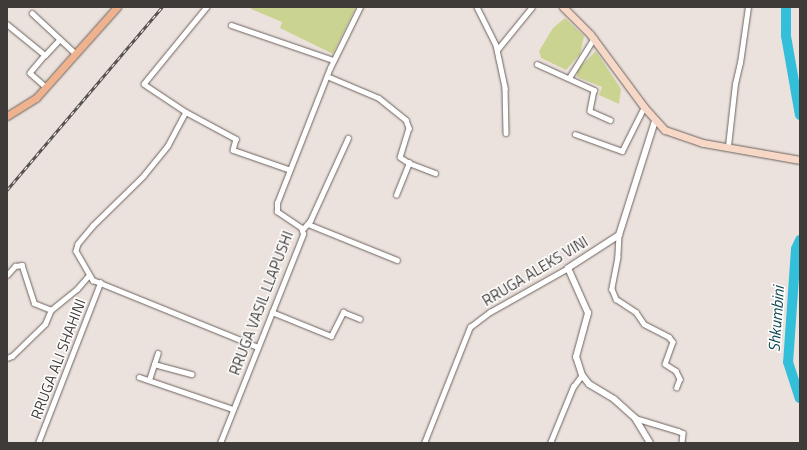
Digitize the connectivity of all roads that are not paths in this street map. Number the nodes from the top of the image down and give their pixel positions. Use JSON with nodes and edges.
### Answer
{"nodes":[{"id":1,"x":117,"y":7,"type":"edge"},
{"id":2,"x":207,"y":7,"type":"edge"},
{"id":3,"x":360,"y":7,"type":"edge"},
{"id":4,"x":477,"y":7,"type":"edge"},
{"id":5,"x":532,"y":7,"type":"edge"},
{"id":6,"x":563,"y":7,"type":"edge"},
{"id":7,"x":748,"y":7,"type":"edge"},
{"id":8,"x":32,"y":13,"type":"dead end"},
{"id":9,"x":7,"y":24,"type":"edge"},
{"id":10,"x":231,"y":25,"type":"dead end"},
{"id":11,"x":594,"y":38,"type":"junction"},
{"id":12,"x":59,"y":40,"type":"junction"},
{"id":13,"x":497,"y":50,"type":"junction"},
{"id":14,"x":76,"y":54,"type":"junction"},
{"id":15,"x":45,"y":55,"type":"junction"},
{"id":16,"x":334,"y":60,"type":"junction"},
{"id":17,"x":538,"y":64,"type":"dead end"},
{"id":18,"x":327,"y":76,"type":"junction"},
{"id":19,"x":569,"y":78,"type":"junction"},
{"id":20,"x":46,"y":87,"type":"junction"},
{"id":21,"x":644,"y":108,"type":"junction"},
{"id":22,"x":186,"y":112,"type":"junction"},
{"id":23,"x":7,"y":116,"type":"edge"},
{"id":24,"x":610,"y":120,"type":"dead end"},
{"id":25,"x":655,"y":122,"type":"junction"},
{"id":26,"x":506,"y":133,"type":"dead end"},
{"id":27,"x":575,"y":134,"type":"dead end"},
{"id":28,"x":348,"y":138,"type":"dead end"},
{"id":29,"x":728,"y":146,"type":"junction"},
{"id":30,"x":800,"y":160,"type":"edge"},
{"id":31,"x":409,"y":163,"type":"junction"},
{"id":32,"x":288,"y":169,"type":"junction"},
{"id":33,"x":435,"y":172,"type":"dead end"},
{"id":34,"x":396,"y":195,"type":"dead end"},
{"id":35,"x":308,"y":224,"type":"junction"},
{"id":36,"x":303,"y":230,"type":"junction"},
{"id":37,"x":619,"y":235,"type":"junction"},
{"id":38,"x":397,"y":260,"type":"dead end"},
{"id":39,"x":568,"y":268,"type":"junction"},
{"id":40,"x":7,"y":275,"type":"edge"},
{"id":41,"x":89,"y":275,"type":"junction"},
{"id":42,"x":100,"y":283,"type":"junction"},
{"id":43,"x":51,"y":310,"type":"junction"},
{"id":44,"x":272,"y":312,"type":"junction"},
{"id":45,"x":360,"y":319,"type":"dead end"},
{"id":46,"x":258,"y":347,"type":"junction"},
{"id":47,"x":158,"y":353,"type":"dead end"},
{"id":48,"x":7,"y":358,"type":"edge"},
{"id":49,"x":154,"y":364,"type":"junction"},
{"id":50,"x":192,"y":374,"type":"dead end"},
{"id":51,"x":582,"y":375,"type":"junction"},
{"id":52,"x":139,"y":377,"type":"dead end"},
{"id":53,"x":149,"y":380,"type":"junction"},
{"id":54,"x":677,"y":387,"type":"dead end"},
{"id":55,"x":233,"y":409,"type":"junction"},
{"id":56,"x":635,"y":418,"type":"junction"},
{"id":57,"x":38,"y":443,"type":"edge"},
{"id":58,"x":220,"y":443,"type":"edge"},
{"id":59,"x":424,"y":443,"type":"edge"},
{"id":60,"x":550,"y":443,"type":"edge"},
{"id":61,"x":650,"y":443,"type":"edge"},
{"id":62,"x":682,"y":443,"type":"edge"}],
"edges":[{"from":1,"to":14,"type":"main road"},
{"from":2,"to":22,"type":"street"},
{"from":3,"to":16,"type":"street","name":"RRUGA VASIL LLAPUSHI"},
{"from":4,"to":13,"type":"street"},
{"from":5,"to":13,"type":"street"},
{"from":6,"to":11,"type":"main road"},
{"from":7,"to":29,"type":"street"},
{"from":8,"to":12,"type":"street"},
{"from":9,"to":15,"type":"street"},
{"from":10,"to":16,"type":"street"},
{"from":11,"to":19,"type":"street"},
{"from":11,"to":21,"type":"main road"},
{"from":12,"to":14,"type":"street"},
{"from":12,"to":15,"type":"street"},
{"from":13,"to":26,"type":"street"},
{"from":14,"to":20,"type":"main road"},
{"from":15,"to":20,"type":"street"},
{"from":16,"to":18,"type":"street","name":"RRUGA VASIL LLAPUSHI"},
{"from":17,"to":19,"type":"street"},
{"from":18,"to":31,"type":"street"},
{"from":18,"to":32,"type":"street","name":"RRUGA VASIL LLAPUSHI"},
{"from":19,"to":24,"type":"street"},
{"from":20,"to":23,"type":"main road"},
{"from":21,"to":25,"type":"main road"},
{"from":21,"to":27,"type":"street"},
{"from":22,"to":32,"type":"street"},
{"from":22,"to":41,"type":"street"},
{"from":25,"to":29,"type":"main road"},
{"from":25,"to":37,"type":"street"},
{"from":28,"to":35,"type":"street"},
{"from":29,"to":30,"type":"main road"},
{"from":31,"to":33,"type":"street"},
{"from":31,"to":34,"type":"street"},
{"from":32,"to":36,"type":"street","name":"RRUGA VASIL LLAPUSHI"},
{"from":35,"to":36,"type":"street"},
{"from":35,"to":38,"type":"street"},
{"from":36,"to":44,"type":"street","name":"RRUGA VASIL LLAPUSHI"},
{"from":37,"to":39,"type":"street","name":"RRUGA ALEKS VINI"},
{"from":37,"to":54,"type":"street"},
{"from":39,"to":51,"type":"street"},
{"from":39,"to":59,"type":"street","name":"RRUGA ALEKS VINI"},
{"from":40,"to":43,"type":"street"},
{"from":41,"to":42,"type":"street"},
{"from":41,"to":43,"type":"street"},
{"from":42,"to":46,"type":"street"},
{"from":42,"to":57,"type":"street","name":"RRUGA ALI SHAHINI"},
{"from":43,"to":48,"type":"street"},
{"from":44,"to":45,"type":"street"},
{"from":44,"to":46,"type":"street","name":"RRUGA VASIL LLAPUSHI"},
{"from":46,"to":55,"type":"street","name":"RRUGA VASIL LLAPUSHI"},
{"from":47,"to":49,"type":"street"},
{"from":49,"to":50,"type":"street"},
{"from":49,"to":53,"type":"street"},
{"from":51,"to":56,"type":"street"},
{"from":51,"to":60,"type":"street"},
{"from":52,"to":53,"type":"street"},
{"from":53,"to":55,"type":"street"},
{"from":55,"to":58,"type":"street","name":"RRUGA VASIL LLAPUSHI"},
{"from":56,"to":61,"type":"street"},
{"from":56,"to":62,"type":"street"}]}
